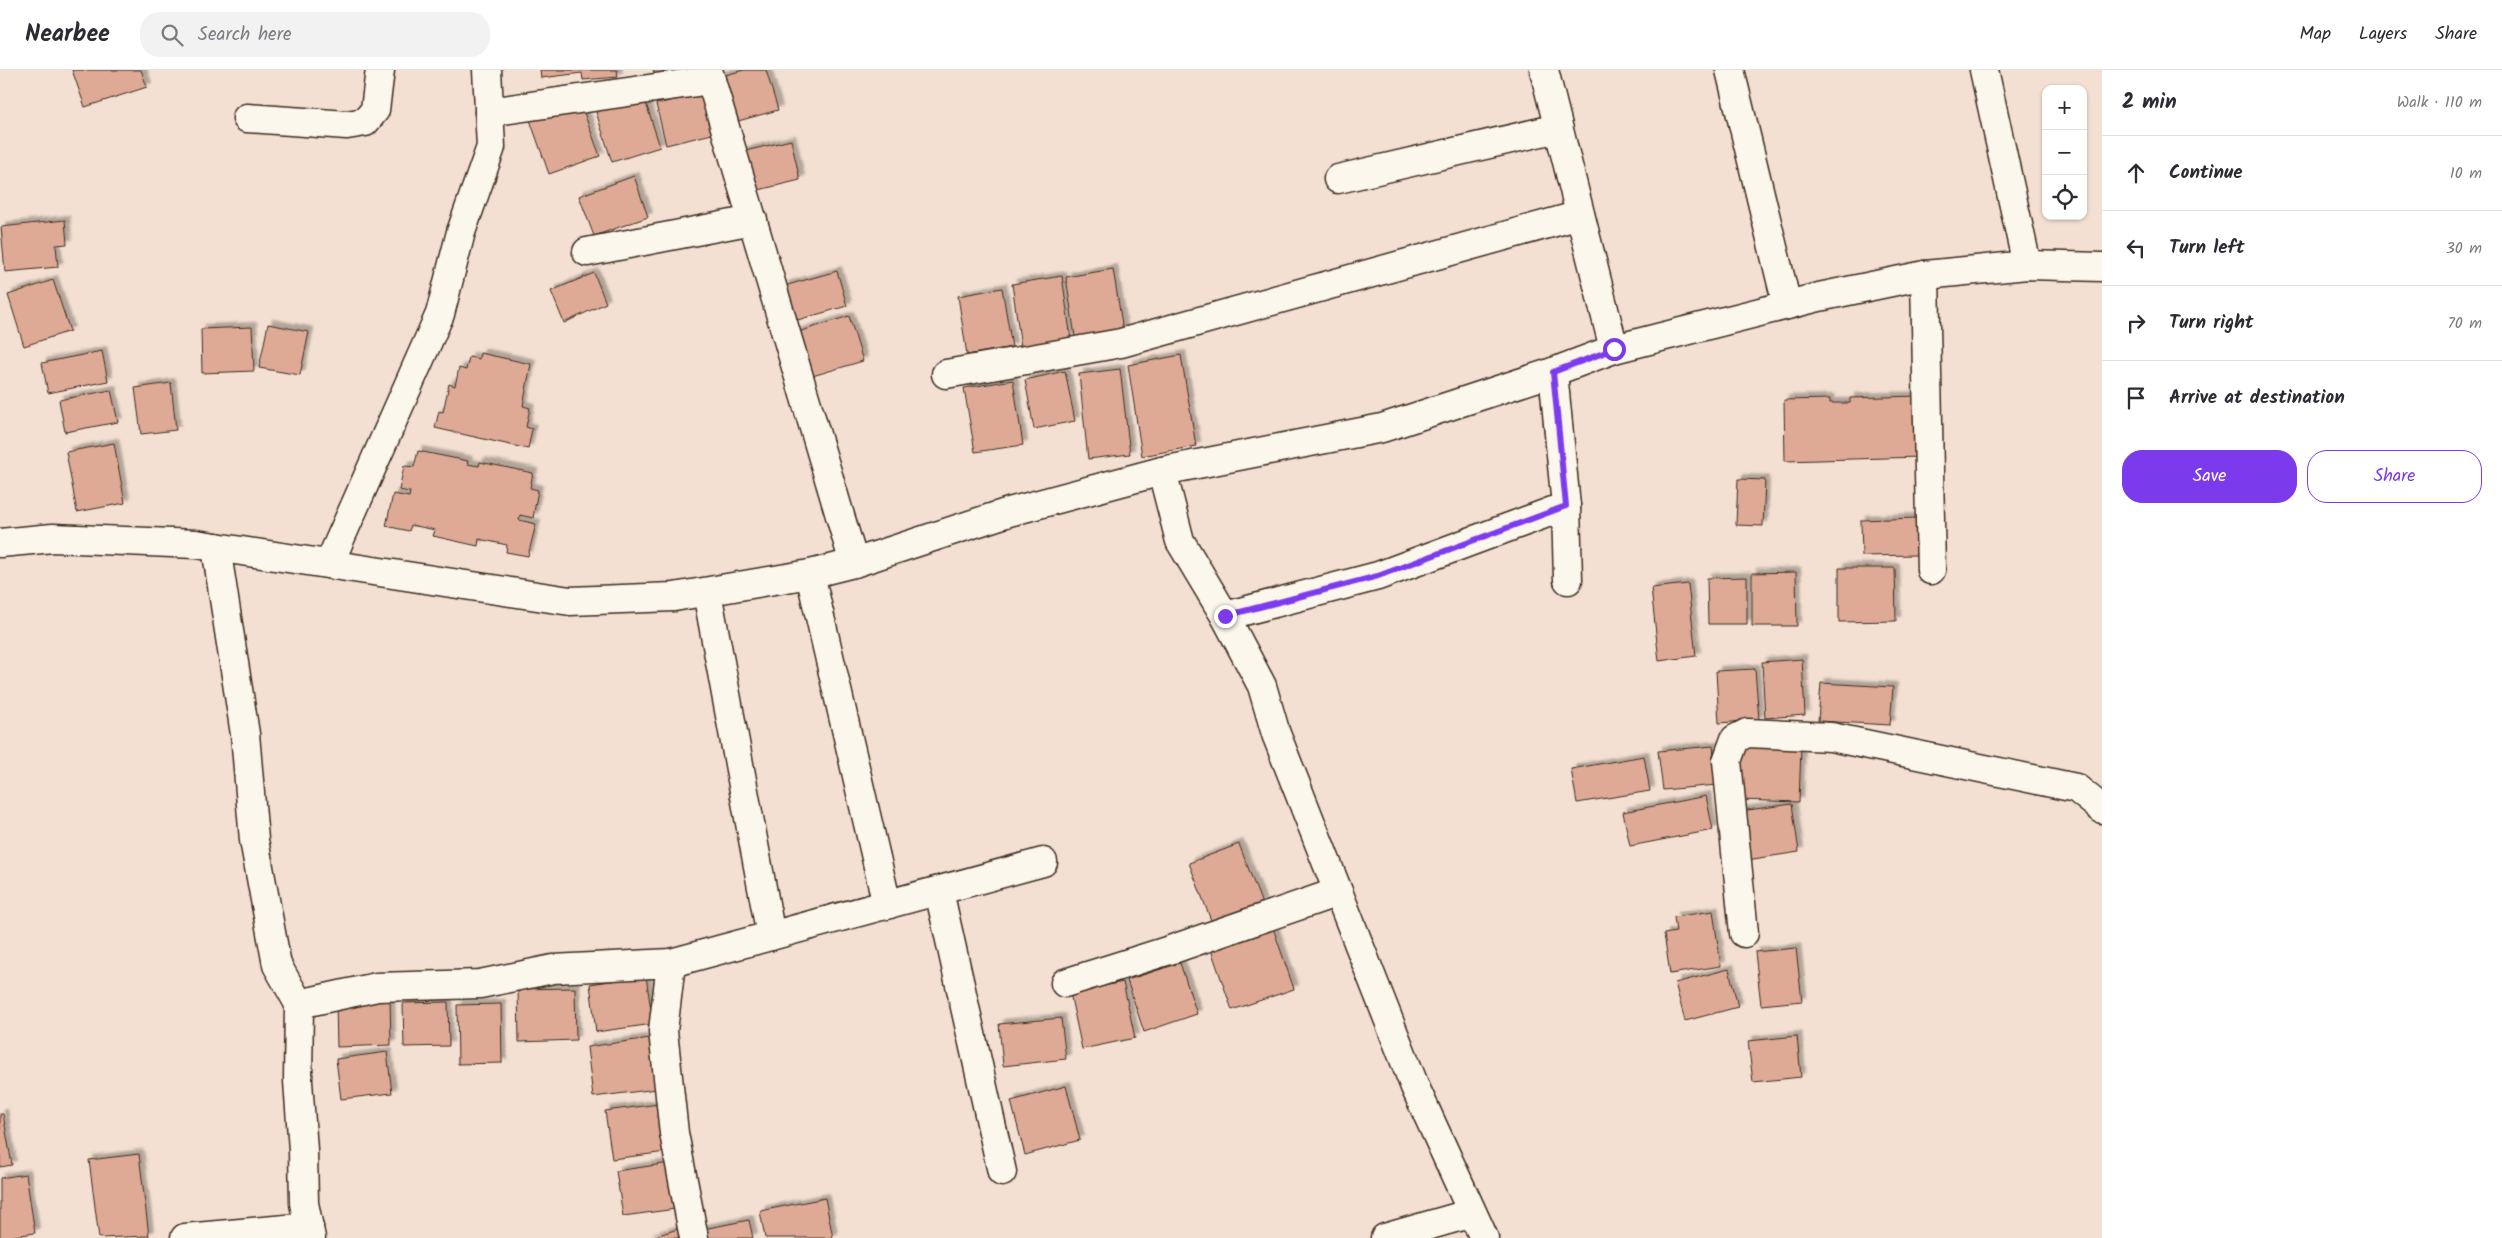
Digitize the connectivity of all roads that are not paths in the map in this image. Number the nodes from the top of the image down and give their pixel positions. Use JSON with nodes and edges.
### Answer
{"nodes":[{"id":1,"x":380,"y":70,"type":"edge"},
{"id":2,"x":487,"y":70,"type":"edge"},
{"id":3,"x":1544,"y":70,"type":"edge"},
{"id":4,"x":1730,"y":70,"type":"edge"},
{"id":5,"x":1984,"y":70,"type":"edge"},
{"id":6,"x":710,"y":75,"type":"edge"},
{"id":7,"x":489,"y":112,"type":"junction"},
{"id":8,"x":247,"y":118,"type":"dead end"},
{"id":9,"x":1558,"y":128,"type":"junction"},
{"id":10,"x":1338,"y":179,"type":"dead end"},
{"id":11,"x":1580,"y":215,"type":"junction"},
{"id":12,"x":753,"y":220,"type":"junction"},
{"id":13,"x":587,"y":252,"type":"dead end"},
{"id":14,"x":2027,"y":265,"type":"junction"},
{"id":15,"x":2102,"y":267,"type":"edge"},
{"id":16,"x":1925,"y":274,"type":"junction"},
{"id":17,"x":1787,"y":305,"type":"junction"},
{"id":18,"x":1614,"y":349,"type":"junction"},
{"id":19,"x":1553,"y":372,"type":"junction"},
{"id":20,"x":946,"y":374,"type":"dead end"},
{"id":21,"x":1162,"y":470,"type":"junction"},
{"id":22,"x":1566,"y":506,"type":"junction"},
{"id":23,"x":0,"y":542,"type":"edge"},
{"id":24,"x":216,"y":547,"type":"junction"},
{"id":25,"x":854,"y":562,"type":"junction"},
{"id":26,"x":329,"y":564,"type":"junction"},
{"id":27,"x":1931,"y":570,"type":"dead end"},
{"id":28,"x":810,"y":574,"type":"junction"},
{"id":29,"x":1568,"y":580,"type":"dead end"},
{"id":30,"x":707,"y":592,"type":"junction"},
{"id":31,"x":1225,"y":616,"type":"junction"},
{"id":32,"x":2102,"y":809,"type":"edge"},
{"id":33,"x":1043,"y":862,"type":"dead end"},
{"id":34,"x":939,"y":891,"type":"junction"},
{"id":35,"x":1338,"y":892,"type":"junction"},
{"id":36,"x":887,"y":905,"type":"junction"},
{"id":37,"x":1744,"y":933,"type":"dead end"},
{"id":38,"x":771,"y":936,"type":"junction"},
{"id":39,"x":671,"y":963,"type":"junction"},
{"id":40,"x":1065,"y":983,"type":"dead end"},
{"id":41,"x":299,"y":1004,"type":"junction"},
{"id":42,"x":1002,"y":1172,"type":"dead end"},
{"id":43,"x":1472,"y":1213,"type":"junction"},
{"id":44,"x":310,"y":1232,"type":"edge"},
{"id":45,"x":185,"y":1238,"type":"edge"},
{"id":46,"x":694,"y":1238,"type":"edge"},
{"id":47,"x":1385,"y":1238,"type":"edge"},
{"id":48,"x":1484,"y":1238,"type":"edge"}],
"edges":[{"from":1,"to":8,"type":"street"},
{"from":2,"to":7,"type":"street"},
{"from":3,"to":9,"type":"street"},
{"from":4,"to":17,"type":"street"},
{"from":5,"to":14,"type":"street"},
{"from":6,"to":7,"type":"street"},
{"from":6,"to":12,"type":"street"},
{"from":7,"to":26,"type":"street"},
{"from":9,"to":10,"type":"street"},
{"from":9,"to":11,"type":"street"},
{"from":11,"to":18,"type":"street"},
{"from":11,"to":20,"type":"street"},
{"from":12,"to":13,"type":"street"},
{"from":12,"to":25,"type":"street"},
{"from":14,"to":15,"type":"street"},
{"from":14,"to":16,"type":"street"},
{"from":16,"to":17,"type":"street"},
{"from":16,"to":27,"type":"street"},
{"from":17,"to":18,"type":"street"},
{"from":18,"to":19,"type":"street"},
{"from":19,"to":21,"type":"street"},
{"from":19,"to":22,"type":"street"},
{"from":21,"to":25,"type":"street"},
{"from":21,"to":31,"type":"street"},
{"from":22,"to":29,"type":"street"},
{"from":22,"to":31,"type":"street"},
{"from":23,"to":24,"type":"street"},
{"from":24,"to":26,"type":"street"},
{"from":24,"to":41,"type":"street"},
{"from":25,"to":28,"type":"street"},
{"from":26,"to":30,"type":"street"},
{"from":28,"to":30,"type":"street"},
{"from":28,"to":36,"type":"street"},
{"from":30,"to":38,"type":"street"},
{"from":31,"to":35,"type":"street"},
{"from":32,"to":37,"type":"street"},
{"from":33,"to":34,"type":"street"},
{"from":34,"to":36,"type":"street"},
{"from":34,"to":42,"type":"street"},
{"from":35,"to":40,"type":"street"},
{"from":35,"to":43,"type":"street"},
{"from":36,"to":38,"type":"street"},
{"from":38,"to":39,"type":"street"},
{"from":39,"to":41,"type":"street"},
{"from":39,"to":46,"type":"street"},
{"from":41,"to":44,"type":"street"},
{"from":43,"to":47,"type":"street"},
{"from":43,"to":48,"type":"street"},
{"from":44,"to":45,"type":"street"}]}
